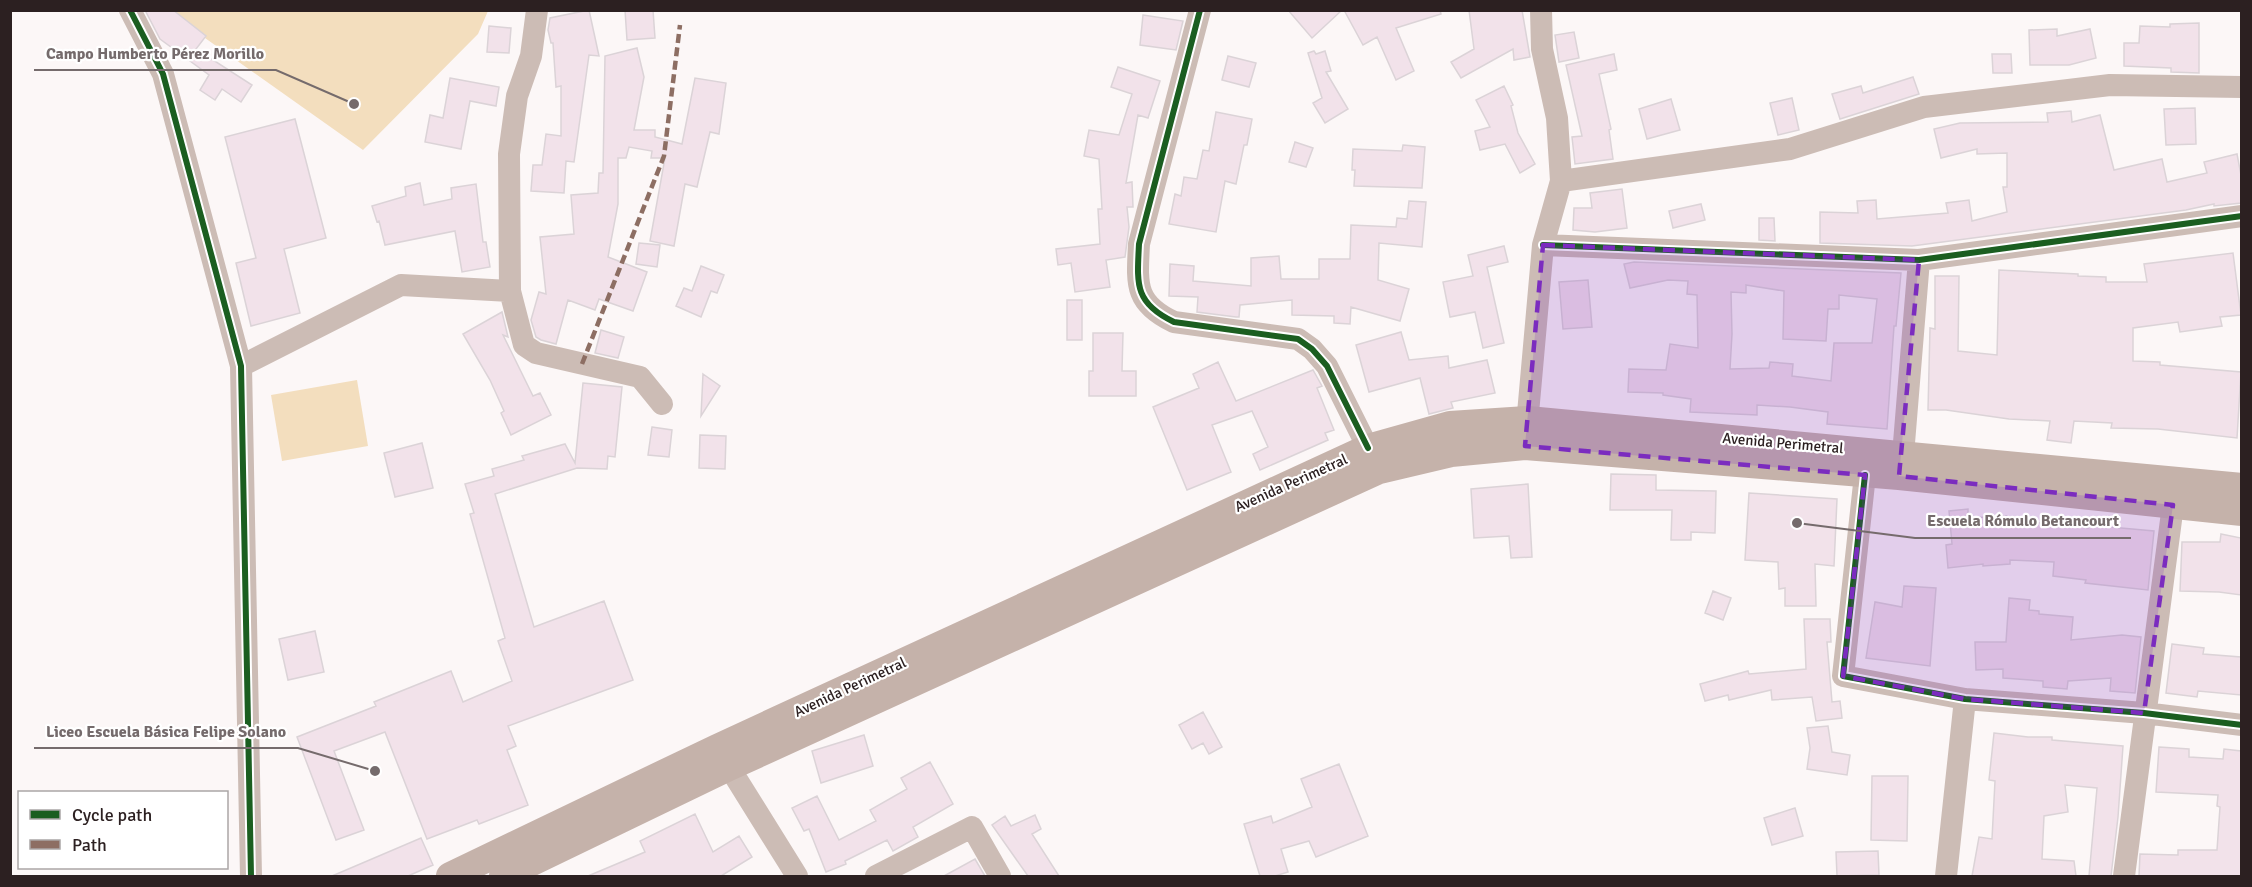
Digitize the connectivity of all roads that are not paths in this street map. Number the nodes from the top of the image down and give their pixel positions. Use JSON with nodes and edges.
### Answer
{"nodes":[{"id":1,"x":130,"y":10,"type":"edge"},
{"id":2,"x":537,"y":10,"type":"edge"},
{"id":3,"x":1200,"y":10,"type":"edge"},
{"id":4,"x":1540,"y":10,"type":"edge"},
{"id":5,"x":2241,"y":87,"type":"edge"},
{"id":6,"x":1561,"y":181,"type":"junction"},
{"id":7,"x":2241,"y":216,"type":"edge"},
{"id":8,"x":1543,"y":245,"type":"junction"},
{"id":9,"x":1919,"y":260,"type":"junction"},
{"id":10,"x":510,"y":291,"type":"junction"},
{"id":11,"x":241,"y":366,"type":"junction"},
{"id":12,"x":662,"y":404,"type":"dead end"},
{"id":13,"x":1526,"y":433,"type":"junction"},
{"id":14,"x":1368,"y":448,"type":"junction"},
{"id":15,"x":1901,"y":465,"type":"junction"},
{"id":16,"x":1865,"y":475,"type":"junction"},
{"id":17,"x":2241,"y":497,"type":"edge"},
{"id":18,"x":2173,"y":505,"type":"junction"},
{"id":19,"x":1965,"y":699,"type":"junction"},
{"id":20,"x":2144,"y":714,"type":"junction"},
{"id":21,"x":2241,"y":725,"type":"edge"},
{"id":22,"x":729,"y":767,"type":"junction"},
{"id":23,"x":251,"y":876,"type":"edge"},
{"id":24,"x":450,"y":876,"type":"edge"},
{"id":25,"x":503,"y":876,"type":"edge"},
{"id":26,"x":797,"y":876,"type":"edge"},
{"id":27,"x":876,"y":876,"type":"edge"},
{"id":28,"x":1000,"y":876,"type":"edge"},
{"id":29,"x":1946,"y":876,"type":"edge"},
{"id":30,"x":2124,"y":876,"type":"edge"}],
"edges":[{"from":1,"to":11,"type":"street"},
{"from":2,"to":10,"type":"street"},
{"from":3,"to":14,"type":"street"},
{"from":4,"to":6,"type":"street"},
{"from":5,"to":6,"type":"street"},
{"from":6,"to":8,"type":"street"},
{"from":7,"to":9,"type":"street"},
{"from":8,"to":9,"type":"street"},
{"from":8,"to":13,"type":"street"},
{"from":9,"to":15,"type":"street"},
{"from":10,"to":11,"type":"street"},
{"from":10,"to":12,"type":"street"},
{"from":11,"to":23,"type":"street"},
{"from":13,"to":14,"type":"main road","name":"Avenida Perimetral"},
{"from":13,"to":15,"type":"main road","name":"Avenida Perimetral"},
{"from":13,"to":16,"type":"main road","name":"Avenida Perimetral"},
{"from":13,"to":22,"type":"main road","name":"Avenida Perimetral"},
{"from":14,"to":24,"type":"main road","name":"Avenida Perimetral"},
{"from":15,"to":16,"type":"main road","name":"Avenida Perimetral"},
{"from":15,"to":17,"type":"main road","name":"Avenida Perimetral"},
{"from":15,"to":18,"type":"main road","name":"Avenida Perimetral"},
{"from":16,"to":19,"type":"street"},
{"from":17,"to":18,"type":"main road","name":"Avenida Perimetral"},
{"from":18,"to":20,"type":"street"},
{"from":19,"to":20,"type":"street"},
{"from":19,"to":29,"type":"street"},
{"from":20,"to":21,"type":"street"},
{"from":20,"to":30,"type":"street"},
{"from":22,"to":25,"type":"main road","name":"Avenida Perimetral"},
{"from":22,"to":26,"type":"street"},
{"from":27,"to":28,"type":"street"}]}
